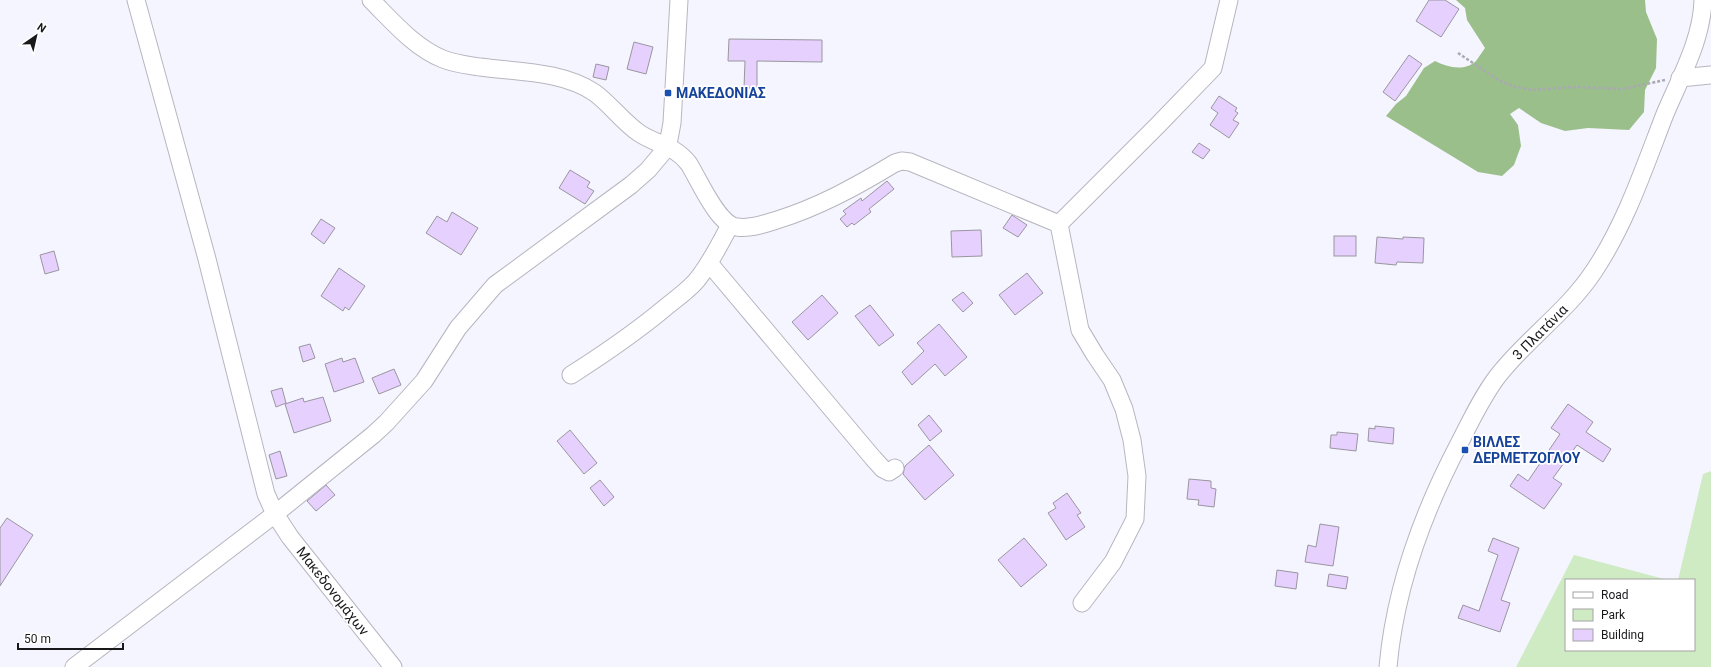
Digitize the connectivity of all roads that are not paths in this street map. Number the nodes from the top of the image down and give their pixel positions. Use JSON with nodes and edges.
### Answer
{"nodes":[{"id":1,"x":136,"y":0,"type":"edge"},
{"id":2,"x":371,"y":0,"type":"edge"},
{"id":3,"x":679,"y":0,"type":"edge"},
{"id":4,"x":1229,"y":0,"type":"edge"},
{"id":5,"x":1703,"y":0,"type":"edge"},
{"id":6,"x":1711,"y":75,"type":"edge"},
{"id":7,"x":1680,"y":78,"type":"junction"},
{"id":8,"x":667,"y":145,"type":"junction"},
{"id":9,"x":1059,"y":224,"type":"junction"},
{"id":10,"x":730,"y":225,"type":"junction"},
{"id":11,"x":709,"y":263,"type":"junction"},
{"id":12,"x":571,"y":375,"type":"dead end"},
{"id":13,"x":895,"y":468,"type":"dead end"},
{"id":14,"x":275,"y":514,"type":"junction"},
{"id":15,"x":1082,"y":603,"type":"dead end"},
{"id":16,"x":74,"y":667,"type":"edge"},
{"id":17,"x":393,"y":667,"type":"edge"},
{"id":18,"x":1388,"y":667,"type":"edge"}],
"edges":[{"from":1,"to":14,"type":"street","name":"Μακεδονομάχων"},
{"from":2,"to":8,"type":"street"},
{"from":3,"to":8,"type":"street"},
{"from":4,"to":9,"type":"street"},
{"from":5,"to":7,"type":"street","name":"3 Πλατάνια"},
{"from":6,"to":7,"type":"street"},
{"from":7,"to":18,"type":"street","name":"3 Πλατάνια"},
{"from":8,"to":10,"type":"street"},
{"from":8,"to":14,"type":"street"},
{"from":9,"to":10,"type":"street"},
{"from":9,"to":15,"type":"street"},
{"from":10,"to":11,"type":"street"},
{"from":11,"to":12,"type":"street"},
{"from":11,"to":13,"type":"street"},
{"from":14,"to":16,"type":"street"},
{"from":14,"to":17,"type":"street","name":"Μακεδονομάχων"}]}
